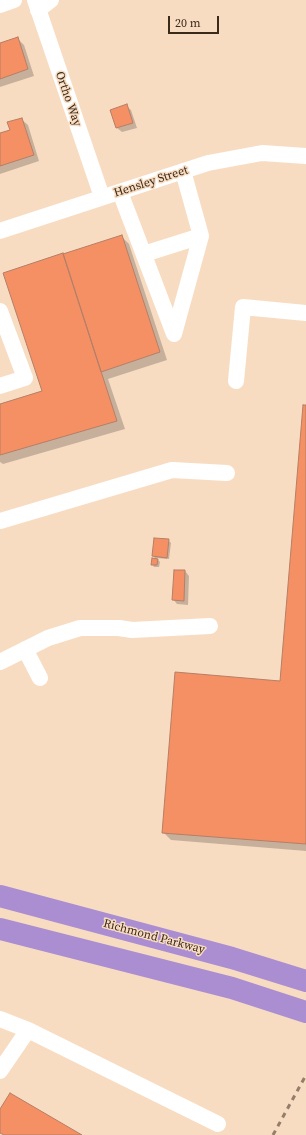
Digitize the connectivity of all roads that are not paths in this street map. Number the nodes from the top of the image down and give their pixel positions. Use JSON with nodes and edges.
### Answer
{"nodes":[{"id":1,"x":14,"y":0,"type":"edge"},
{"id":2,"x":51,"y":0,"type":"edge"},
{"id":3,"x":0,"y":5,"type":"edge"},
{"id":4,"x":36,"y":5,"type":"edge"},
{"id":5,"x":306,"y":156,"type":"edge"},
{"id":6,"x":183,"y":171,"type":"junction"},
{"id":7,"x":120,"y":192,"type":"junction"},
{"id":8,"x":102,"y":198,"type":"junction"},
{"id":9,"x":0,"y":230,"type":"edge"},
{"id":10,"x":201,"y":236,"type":"junction"},
{"id":11,"x":144,"y":254,"type":"junction"},
{"id":12,"x":0,"y":311,"type":"edge"},
{"id":13,"x":306,"y":313,"type":"edge"},
{"id":14,"x":236,"y":381,"type":"dead end"},
{"id":15,"x":0,"y":386,"type":"edge"},
{"id":16,"x":227,"y":473,"type":"dead end"},
{"id":17,"x":0,"y":521,"type":"edge"},
{"id":18,"x":210,"y":626,"type":"dead end"},
{"id":19,"x":25,"y":649,"type":"junction"},
{"id":20,"x":0,"y":662,"type":"edge"},
{"id":21,"x":40,"y":678,"type":"dead end"},
{"id":22,"x":0,"y":896,"type":"edge"},
{"id":23,"x":0,"y":929,"type":"edge"},
{"id":24,"x":306,"y":981,"type":"edge"},
{"id":25,"x":306,"y":1012,"type":"edge"},
{"id":26,"x":0,"y":1019,"type":"edge"},
{"id":27,"x":28,"y":1030,"type":"junction"},
{"id":28,"x":0,"y":1071,"type":"edge"},
{"id":29,"x":218,"y":1124,"type":"dead end"}],
"edges":[{"from":1,"to":3,"type":"street"},
{"from":2,"to":4,"type":"street"},
{"from":4,"to":8,"type":"street","name":"Ortho Way"},
{"from":5,"to":6,"type":"street","name":"Hensley Street"},
{"from":6,"to":7,"type":"street","name":"Hensley Street"},
{"from":6,"to":10,"type":"street"},
{"from":7,"to":8,"type":"street","name":"Hensley Street"},
{"from":7,"to":11,"type":"street"},
{"from":8,"to":9,"type":"street","name":"Hensley Street"},
{"from":10,"to":11,"type":"street"},
{"from":10,"to":11,"type":"street"},
{"from":12,"to":15,"type":"street"},
{"from":13,"to":14,"type":"street"},
{"from":16,"to":17,"type":"street"},
{"from":18,"to":19,"type":"street"},
{"from":19,"to":20,"type":"street"},
{"from":19,"to":21,"type":"street"},
{"from":22,"to":24,"type":"highway","name":"Richmond Parkway"},
{"from":23,"to":25,"type":"highway"},
{"from":26,"to":27,"type":"street"},
{"from":27,"to":28,"type":"street"},
{"from":27,"to":29,"type":"street"}]}
